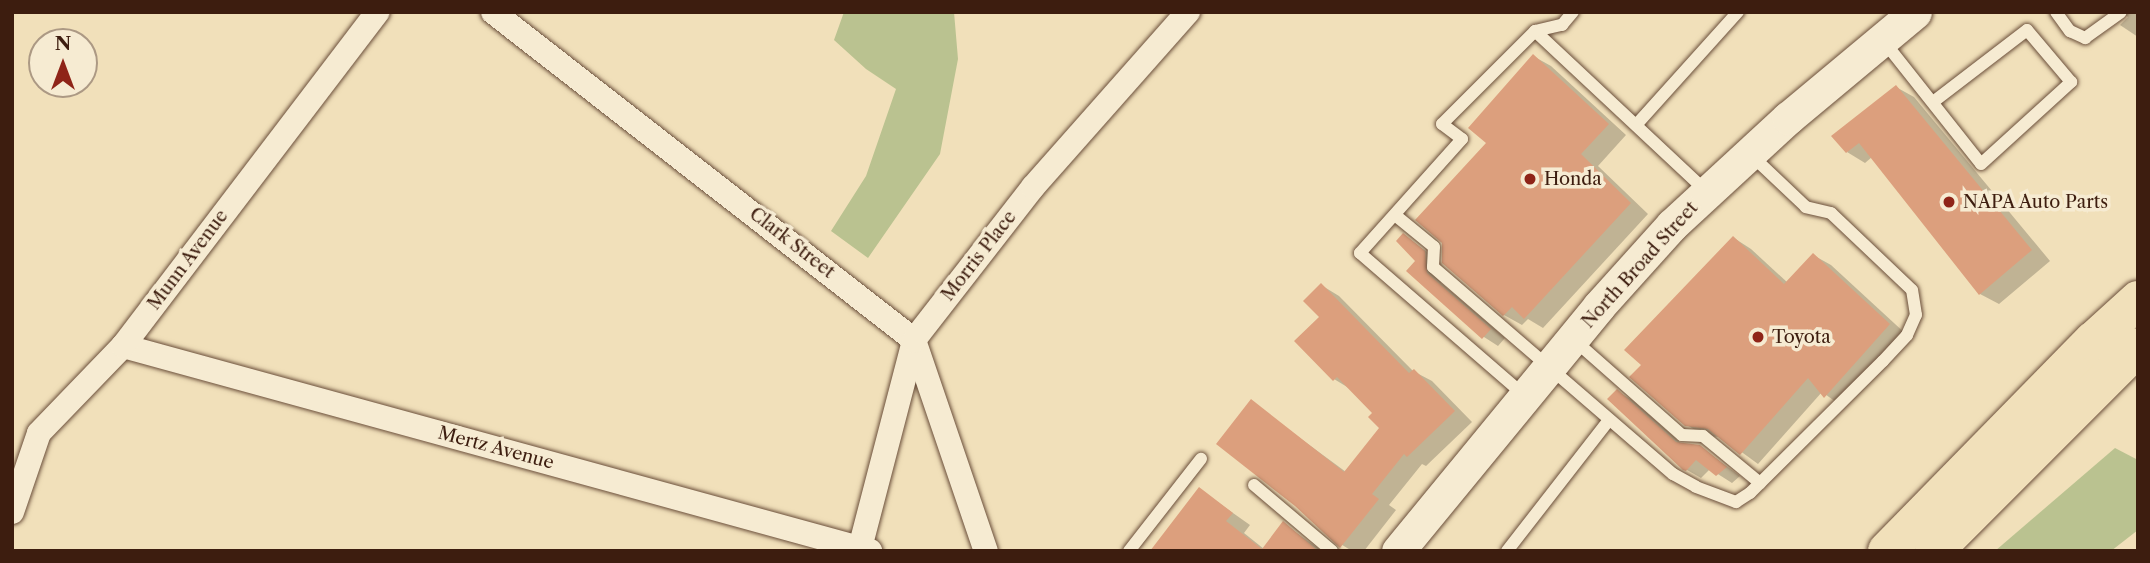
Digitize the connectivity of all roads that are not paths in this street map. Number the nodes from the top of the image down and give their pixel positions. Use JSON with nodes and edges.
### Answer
{"nodes":[{"id":1,"x":377,"y":12,"type":"edge"},
{"id":2,"x":493,"y":12,"type":"edge"},
{"id":3,"x":1188,"y":12,"type":"edge"},
{"id":4,"x":1573,"y":12,"type":"edge"},
{"id":5,"x":1738,"y":12,"type":"edge"},
{"id":6,"x":1915,"y":12,"type":"edge"},
{"id":7,"x":2056,"y":12,"type":"edge"},
{"id":8,"x":2121,"y":12,"type":"edge"},
{"id":9,"x":1535,"y":31,"type":"junction"},
{"id":10,"x":1882,"y":38,"type":"junction"},
{"id":11,"x":1933,"y":102,"type":"junction"},
{"id":12,"x":1637,"y":124,"type":"junction"},
{"id":13,"x":1749,"y":153,"type":"junction"},
{"id":14,"x":1707,"y":192,"type":"junction"},
{"id":15,"x":1395,"y":215,"type":"junction"},
{"id":16,"x":2138,"y":300,"type":"edge"},
{"id":17,"x":1573,"y":339,"type":"junction"},
{"id":18,"x":914,"y":340,"type":"junction"},
{"id":19,"x":123,"y":346,"type":"junction"},
{"id":20,"x":2138,"y":347,"type":"edge"},
{"id":21,"x":1549,"y":369,"type":"junction"},
{"id":22,"x":1527,"y":397,"type":"junction"},
{"id":23,"x":1609,"y":420,"type":"junction"},
{"id":24,"x":1201,"y":458,"type":"dead end"},
{"id":25,"x":1760,"y":484,"type":"junction"},
{"id":26,"x":1254,"y":485,"type":"dead end"},
{"id":27,"x":12,"y":512,"type":"edge"},
{"id":28,"x":865,"y":550,"type":"edge"},
{"id":29,"x":986,"y":551,"type":"edge"},
{"id":30,"x":1129,"y":551,"type":"edge"},
{"id":31,"x":1332,"y":551,"type":"edge"},
{"id":32,"x":1398,"y":551,"type":"edge"},
{"id":33,"x":1507,"y":551,"type":"edge"},
{"id":34,"x":1886,"y":551,"type":"edge"},
{"id":35,"x":1934,"y":551,"type":"edge"}],
"edges":[{"from":1,"to":19,"type":"street","name":"Munn Avenue"},
{"from":2,"to":18,"type":"street","name":"Clark Street"},
{"from":3,"to":18,"type":"street","name":"Morris Place"},
{"from":4,"to":9,"type":"lane"},
{"from":5,"to":12,"type":"lane"},
{"from":6,"to":10,"type":"main road","name":"North Broad Street"},
{"from":7,"to":8,"type":"lane"},
{"from":9,"to":12,"type":"lane"},
{"from":9,"to":15,"type":"lane"},
{"from":10,"to":11,"type":"lane"},
{"from":10,"to":13,"type":"main road","name":"North Broad Street"},
{"from":11,"to":11,"type":"lane"},
{"from":12,"to":14,"type":"lane"},
{"from":13,"to":14,"type":"main road","name":"North Broad Street"},
{"from":13,"to":25,"type":"lane"},
{"from":14,"to":17,"type":"main road","name":"North Broad Street"},
{"from":15,"to":21,"type":"lane"},
{"from":15,"to":22,"type":"lane"},
{"from":16,"to":34,"type":"highway"},
{"from":17,"to":21,"type":"main road","name":"North Broad Street"},
{"from":17,"to":25,"type":"lane"},
{"from":18,"to":28,"type":"street","name":"Morris Place"},
{"from":18,"to":29,"type":"street"},
{"from":19,"to":27,"type":"street","name":"Munn Avenue"},
{"from":19,"to":28,"type":"street","name":"Mertz Avenue"},
{"from":20,"to":35,"type":"highway"},
{"from":21,"to":22,"type":"main road","name":"North Broad Street"},
{"from":21,"to":23,"type":"lane"},
{"from":22,"to":32,"type":"main road","name":"North Broad Street"},
{"from":23,"to":25,"type":"lane"},
{"from":23,"to":33,"type":"lane"},
{"from":24,"to":30,"type":"lane"},
{"from":26,"to":31,"type":"lane"}]}
